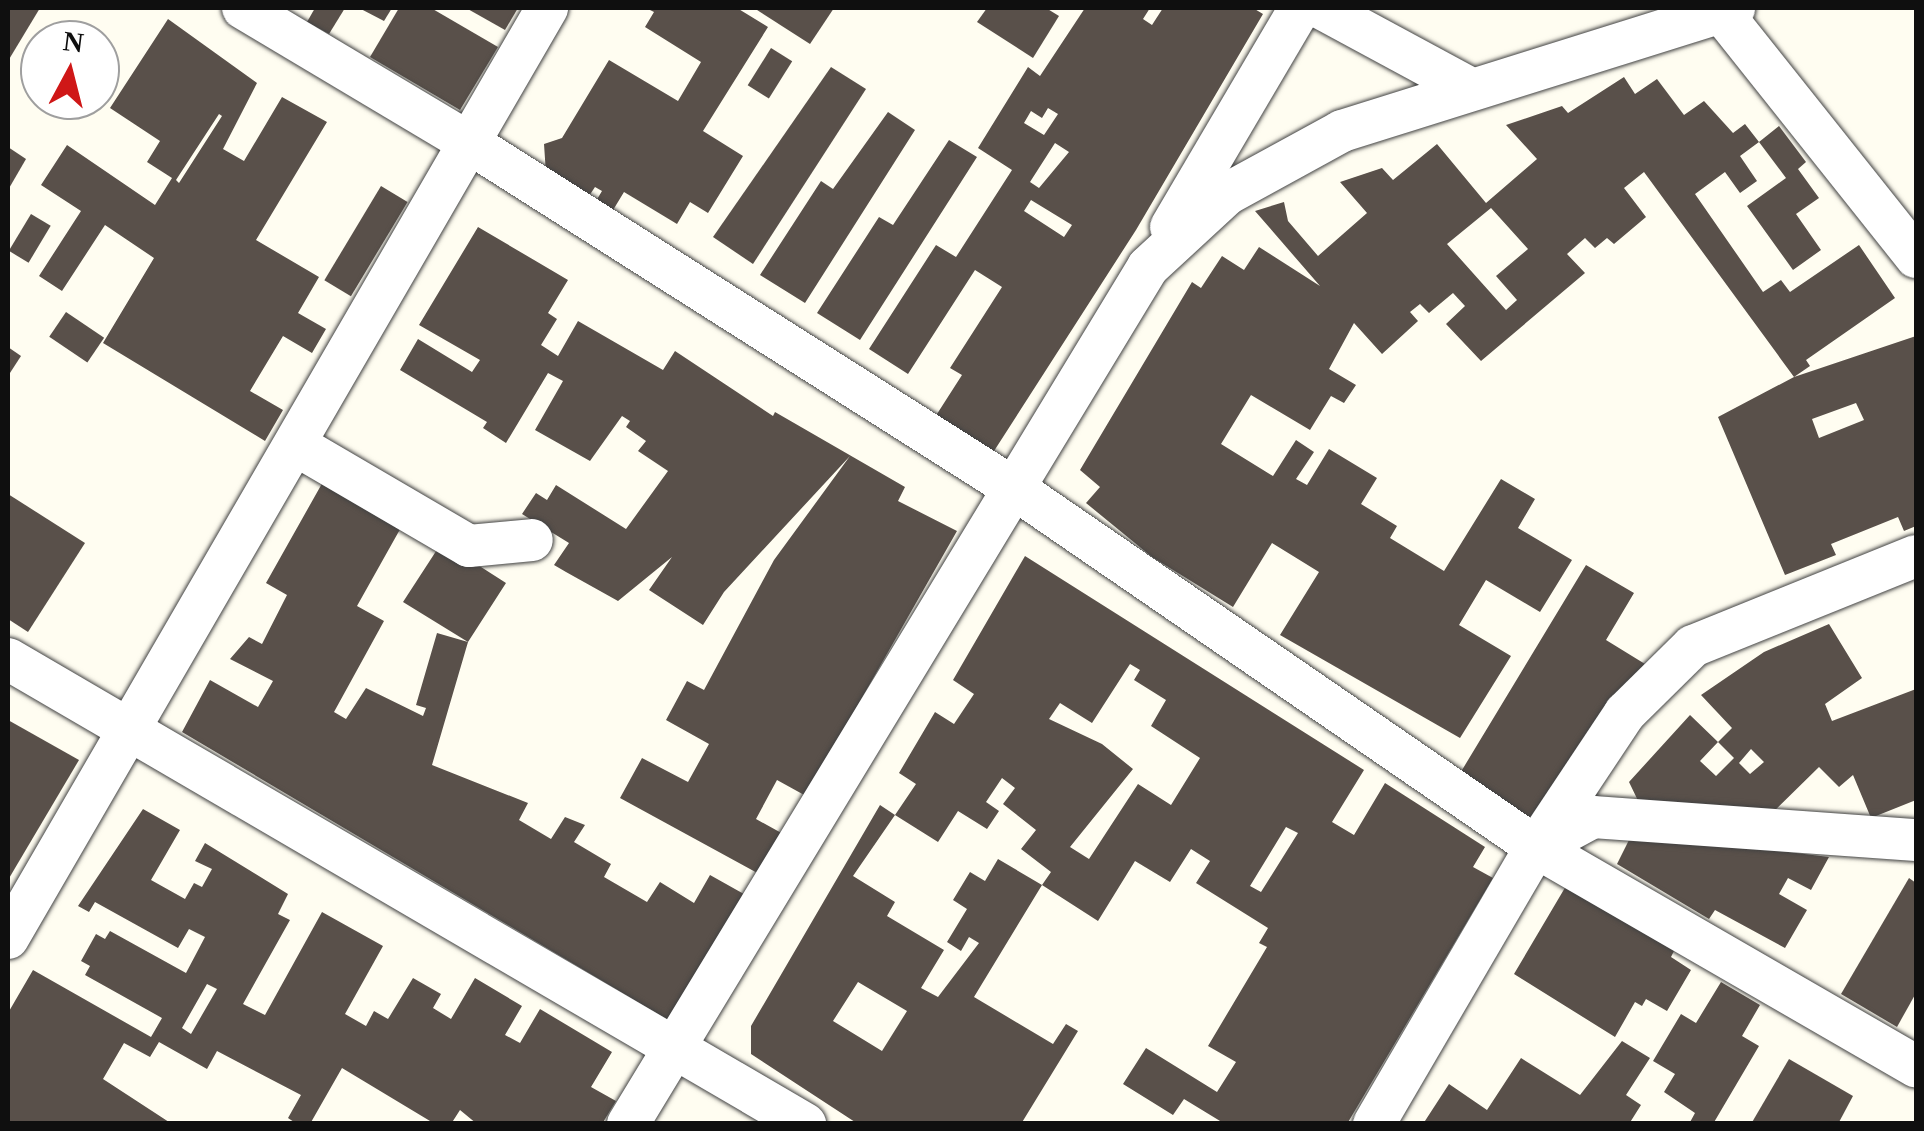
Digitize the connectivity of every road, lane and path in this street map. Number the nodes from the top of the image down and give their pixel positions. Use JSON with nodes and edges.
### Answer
{"nodes":[{"id":1,"x":243,"y":8,"type":"edge"},
{"id":2,"x":547,"y":8,"type":"edge"},
{"id":3,"x":1300,"y":8,"type":"edge"},
{"id":4,"x":1320,"y":8,"type":"edge"},
{"id":5,"x":1728,"y":10,"type":"edge"},
{"id":6,"x":1472,"y":88,"type":"junction"},
{"id":7,"x":471,"y":144,"type":"junction"},
{"id":8,"x":1916,"y":257,"type":"edge"},
{"id":9,"x":1148,"y":267,"type":"junction"},
{"id":10,"x":296,"y":445,"type":"junction"},
{"id":11,"x":1018,"y":491,"type":"junction"},
{"id":12,"x":532,"y":540,"type":"dead end"},
{"id":13,"x":1916,"y":556,"type":"edge"},
{"id":14,"x":8,"y":659,"type":"edge"},
{"id":15,"x":131,"y":731,"type":"junction"},
{"id":16,"x":1916,"y":840,"type":"edge"},
{"id":17,"x":1536,"y":848,"type":"junction"},
{"id":18,"x":8,"y":938,"type":"edge"},
{"id":19,"x":674,"y":1046,"type":"junction"},
{"id":20,"x":1916,"y":1066,"type":"edge"},
{"id":21,"x":628,"y":1124,"type":"edge"},
{"id":22,"x":805,"y":1124,"type":"edge"},
{"id":23,"x":1374,"y":1124,"type":"edge"}],
"edges":[{"from":1,"to":7,"type":"street"},
{"from":2,"to":7,"type":"street"},
{"from":3,"to":9,"type":"street"},
{"from":4,"to":6,"type":"street"},
{"from":5,"to":6,"type":"street"},
{"from":5,"to":8,"type":"street"},
{"from":6,"to":9,"type":"street"},
{"from":7,"to":10,"type":"street"},
{"from":7,"to":11,"type":"street"},
{"from":9,"to":11,"type":"street"},
{"from":10,"to":12,"type":"street"},
{"from":10,"to":15,"type":"street"},
{"from":11,"to":17,"type":"street"},
{"from":11,"to":19,"type":"street"},
{"from":13,"to":17,"type":"street"},
{"from":14,"to":15,"type":"street"},
{"from":15,"to":18,"type":"street"},
{"from":15,"to":19,"type":"street"},
{"from":16,"to":17,"type":"street"},
{"from":17,"to":20,"type":"street"},
{"from":17,"to":23,"type":"street"},
{"from":19,"to":21,"type":"street"},
{"from":19,"to":22,"type":"street"}]}
